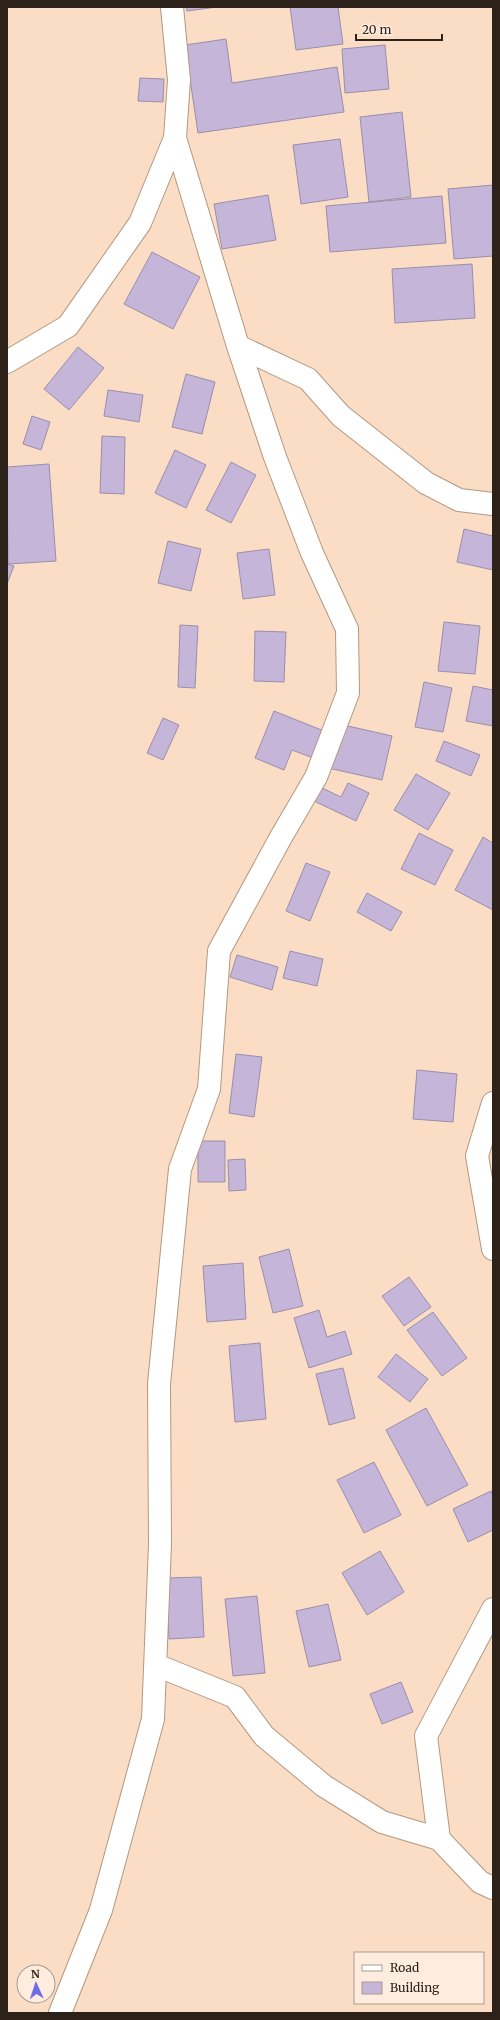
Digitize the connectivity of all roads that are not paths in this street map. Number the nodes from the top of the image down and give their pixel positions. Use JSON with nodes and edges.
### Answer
{"nodes":[{"id":1,"x":172,"y":7,"type":"edge"},
{"id":2,"x":175,"y":138,"type":"junction"},
{"id":3,"x":238,"y":346,"type":"junction"},
{"id":4,"x":7,"y":362,"type":"edge"},
{"id":5,"x":493,"y":504,"type":"edge"},
{"id":6,"x":493,"y":1103,"type":"edge"},
{"id":7,"x":493,"y":1249,"type":"edge"},
{"id":8,"x":493,"y":1609,"type":"edge"},
{"id":9,"x":156,"y":1665,"type":"junction"},
{"id":10,"x":439,"y":1840,"type":"junction"},
{"id":11,"x":493,"y":1888,"type":"edge"},
{"id":12,"x":60,"y":2013,"type":"edge"}],
"edges":[{"from":1,"to":2,"type":"street"},
{"from":2,"to":3,"type":"street"},
{"from":2,"to":4,"type":"street"},
{"from":3,"to":5,"type":"street"},
{"from":3,"to":9,"type":"street"},
{"from":6,"to":7,"type":"street"},
{"from":8,"to":10,"type":"street"},
{"from":9,"to":10,"type":"street"},
{"from":9,"to":12,"type":"street"},
{"from":10,"to":11,"type":"street"}]}
